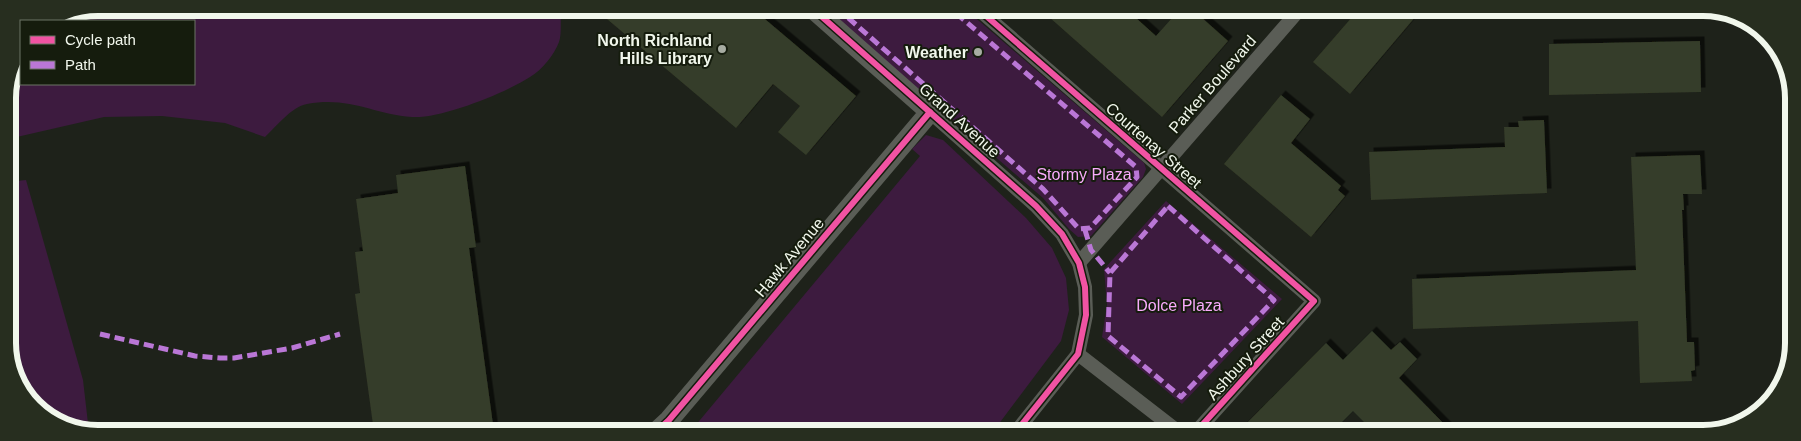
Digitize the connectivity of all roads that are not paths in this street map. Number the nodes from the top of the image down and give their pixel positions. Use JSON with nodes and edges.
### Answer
{"nodes":[{"id":1,"x":821,"y":16,"type":"edge"},
{"id":2,"x":986,"y":16,"type":"edge"},
{"id":3,"x":1294,"y":16,"type":"edge"},
{"id":4,"x":930,"y":112,"type":"junction"},
{"id":5,"x":1161,"y":169,"type":"junction"},
{"id":6,"x":1079,"y":263,"type":"junction"},
{"id":7,"x":1314,"y":301,"type":"joint"},
{"id":8,"x":1078,"y":354,"type":"junction"},
{"id":9,"x":667,"y":425,"type":"edge"},
{"id":10,"x":1021,"y":425,"type":"edge"},
{"id":11,"x":1170,"y":425,"type":"edge"},
{"id":12,"x":1202,"y":425,"type":"edge"}],
"edges":[{"from":1,"to":4,"type":"street","name":"Grand Avenue"},
{"from":2,"to":5,"type":"street","name":"Courtenay Street"},
{"from":3,"to":5,"type":"street","name":"Parker Boulevard"},
{"from":4,"to":6,"type":"street","name":"Grand Avenue"},
{"from":4,"to":9,"type":"street","name":"Hawk Avenue"},
{"from":5,"to":6,"type":"street","name":"Parker Boulevard"},
{"from":5,"to":7,"type":"street","name":"Courtenay Street"},
{"from":6,"to":8,"type":"street"},
{"from":7,"to":12,"type":"street","name":"Ashbury Street"},
{"from":8,"to":10,"type":"street"},
{"from":8,"to":11,"type":"street"}]}
